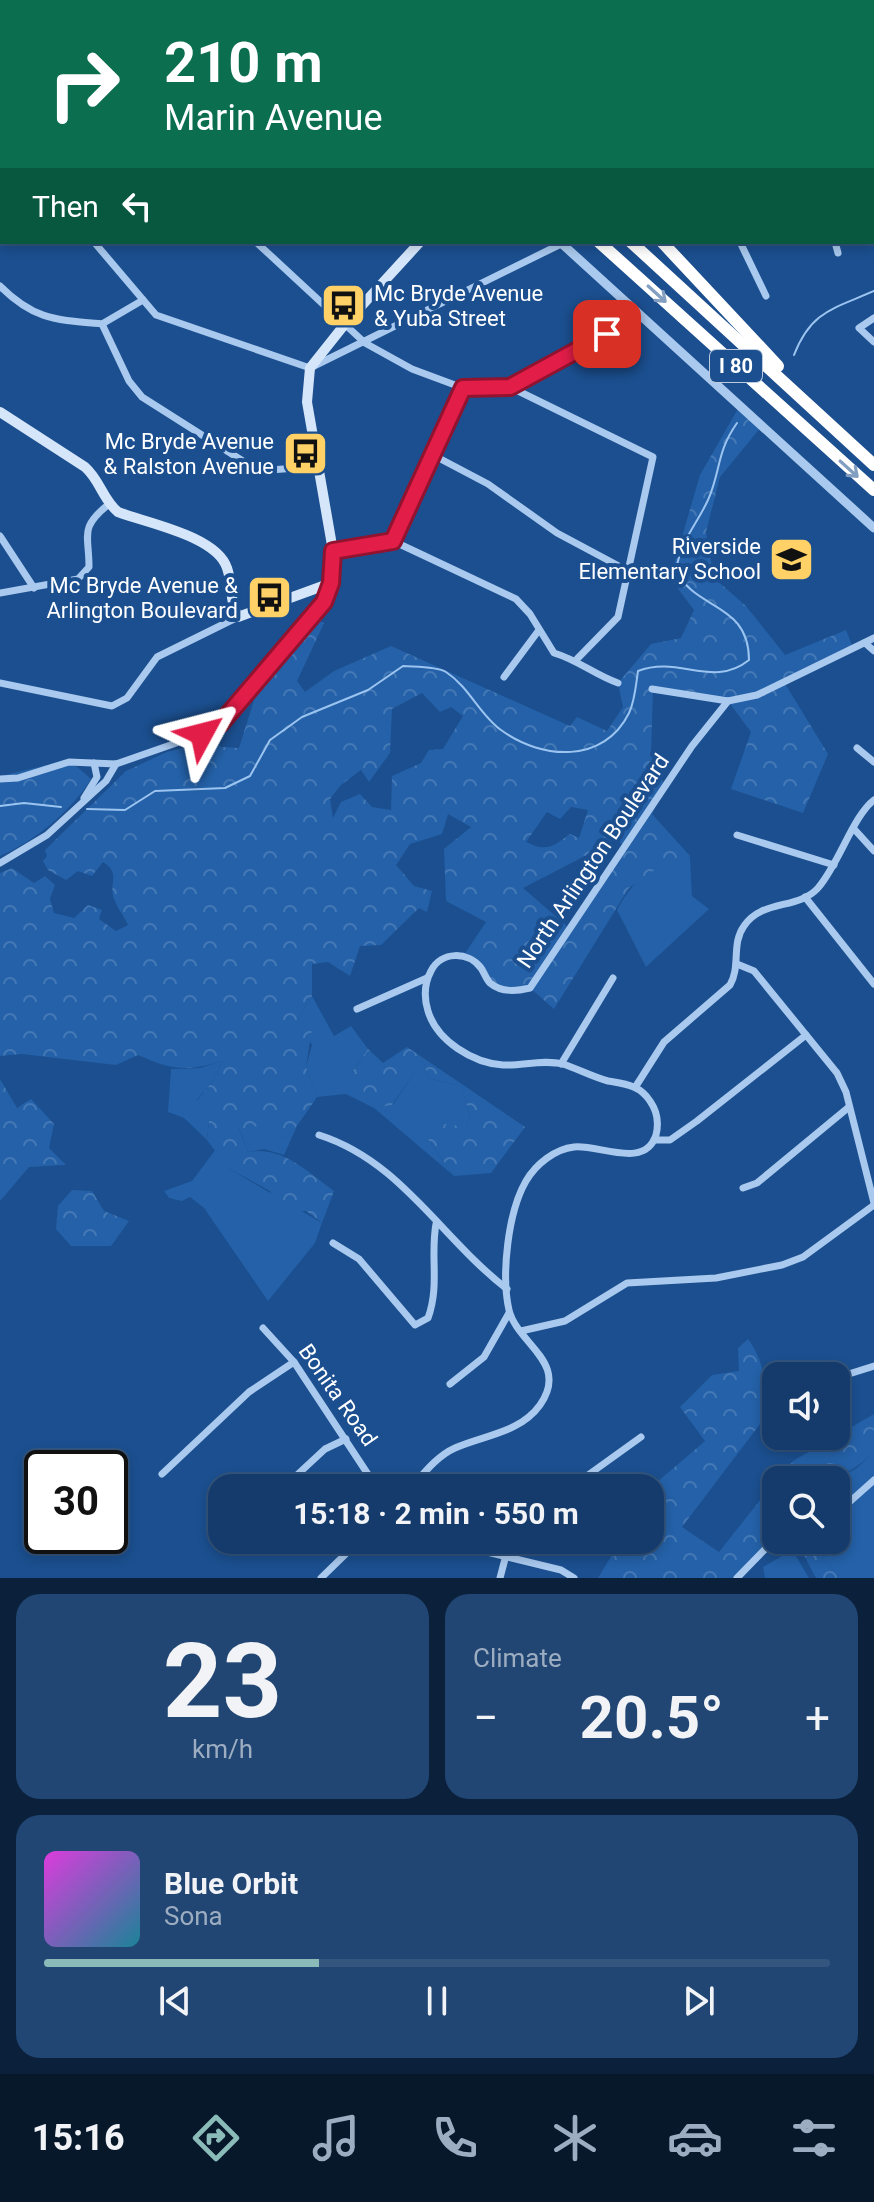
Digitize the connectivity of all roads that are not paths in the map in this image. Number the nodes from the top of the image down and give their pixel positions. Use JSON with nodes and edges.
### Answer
{"nodes":[{"id":1,"x":98,"y":244,"type":"edge"},
{"id":2,"x":258,"y":244,"type":"edge"},
{"id":3,"x":413,"y":244,"type":"edge"},
{"id":4,"x":559,"y":244,"type":"edge"},
{"id":5,"x":562,"y":244,"type":"edge"},
{"id":6,"x":601,"y":244,"type":"edge"},
{"id":7,"x":633,"y":244,"type":"edge"},
{"id":8,"x":664,"y":244,"type":"edge"},
{"id":9,"x":741,"y":244,"type":"edge"},
{"id":10,"x":836,"y":244,"type":"edge"},
{"id":11,"x":838,"y":253,"type":"dead end"},
{"id":12,"x":0,"y":286,"type":"edge"},
{"id":13,"x":766,"y":296,"type":"dead end"},
{"id":14,"x":143,"y":300,"type":"junction"},
{"id":15,"x":640,"y":317,"type":"junction"},
{"id":16,"x":874,"y":318,"type":"edge"},
{"id":17,"x":102,"y":324,"type":"junction"},
{"id":18,"x":345,"y":324,"type":"junction"},
{"id":19,"x":874,"y":342,"type":"edge"},
{"id":20,"x":365,"y":343,"type":"junction"},
{"id":21,"x":310,"y":368,"type":"junction"},
{"id":22,"x":510,"y":387,"type":"junction"},
{"id":23,"x":463,"y":388,"type":"junction"},
{"id":24,"x":817,"y":411,"type":"junction"},
{"id":25,"x":0,"y":412,"type":"edge"},
{"id":26,"x":433,"y":455,"type":"junction"},
{"id":27,"x":874,"y":465,"type":"edge"},
{"id":28,"x":319,"y":466,"type":"junction"},
{"id":29,"x":874,"y":490,"type":"edge"},
{"id":30,"x":109,"y":504,"type":"junction"},
{"id":31,"x":874,"y":528,"type":"edge"},
{"id":32,"x":0,"y":536,"type":"edge"},
{"id":33,"x":393,"y":541,"type":"junction"},
{"id":34,"x":333,"y":551,"type":"junction"},
{"id":35,"x":630,"y":572,"type":"junction"},
{"id":36,"x":331,"y":583,"type":"junction"},
{"id":37,"x":34,"y":588,"type":"junction"},
{"id":38,"x":0,"y":593,"type":"edge"},
{"id":39,"x":238,"y":617,"type":"junction"},
{"id":40,"x":539,"y":630,"type":"junction"},
{"id":41,"x":874,"y":638,"type":"edge"},
{"id":42,"x":865,"y":643,"type":"junction"},
{"id":43,"x":874,"y":651,"type":"edge"},
{"id":44,"x":577,"y":659,"type":"junction"},
{"id":45,"x":504,"y":677,"type":"dead end"},
{"id":46,"x":0,"y":683,"type":"edge"},
{"id":47,"x":618,"y":683,"type":"dead end"},
{"id":48,"x":652,"y":689,"type":"dead end"},
{"id":49,"x":728,"y":701,"type":"junction"},
{"id":50,"x":857,"y":748,"type":"dead end"},
{"id":51,"x":874,"y":762,"type":"edge"},
{"id":52,"x":94,"y":763,"type":"junction"},
{"id":53,"x":116,"y":764,"type":"junction"},
{"id":54,"x":0,"y":779,"type":"edge"},
{"id":55,"x":101,"y":780,"type":"junction"},
{"id":56,"x":874,"y":800,"type":"edge"},
{"id":57,"x":855,"y":830,"type":"junction"},
{"id":58,"x":737,"y":835,"type":"dead end"},
{"id":59,"x":874,"y":851,"type":"edge"},
{"id":60,"x":0,"y":863,"type":"edge"},
{"id":61,"x":834,"y":865,"type":"junction"},
{"id":62,"x":805,"y":897,"type":"junction"},
{"id":63,"x":737,"y":964,"type":"junction"},
{"id":64,"x":427,"y":978,"type":"junction"},
{"id":65,"x":613,"y":978,"type":"dead end"},
{"id":66,"x":874,"y":984,"type":"edge"},
{"id":67,"x":357,"y":1009,"type":"dead end"},
{"id":68,"x":806,"y":1035,"type":"junction"},
{"id":69,"x":561,"y":1064,"type":"junction"},
{"id":70,"x":636,"y":1086,"type":"junction"},
{"id":71,"x":849,"y":1107,"type":"junction"},
{"id":72,"x":319,"y":1135,"type":"dead end"},
{"id":73,"x":654,"y":1140,"type":"junction"},
{"id":74,"x":743,"y":1188,"type":"dead end"},
{"id":75,"x":874,"y":1204,"type":"edge"},
{"id":76,"x":436,"y":1224,"type":"junction"},
{"id":77,"x":333,"y":1243,"type":"dead end"},
{"id":78,"x":507,"y":1289,"type":"junction"},
{"id":79,"x":509,"y":1313,"type":"junction"},
{"id":80,"x":263,"y":1328,"type":"dead end"},
{"id":81,"x":521,"y":1331,"type":"junction"},
{"id":82,"x":294,"y":1362,"type":"junction"},
{"id":83,"x":874,"y":1366,"type":"edge"},
{"id":84,"x":850,"y":1374,"type":"edge"},
{"id":85,"x":450,"y":1384,"type":"dead end"},
{"id":86,"x":641,"y":1437,"type":"dead end"},
{"id":87,"x":346,"y":1439,"type":"junction"},
{"id":88,"x":162,"y":1474,"type":"dead end"},
{"id":89,"x":298,"y":1474,"type":"edge"},
{"id":90,"x":368,"y":1474,"type":"edge"},
{"id":91,"x":423,"y":1474,"type":"edge"},
{"id":92,"x":589,"y":1474,"type":"edge"},
{"id":93,"x":874,"y":1480,"type":"edge"},
{"id":94,"x":850,"y":1501,"type":"edge"},
{"id":95,"x":762,"y":1552,"type":"edge"},
{"id":96,"x":346,"y":1554,"type":"edge"},
{"id":97,"x":494,"y":1554,"type":"edge"},
{"id":98,"x":507,"y":1554,"type":"edge"},
{"id":99,"x":506,"y":1557,"type":"junction"},
{"id":100,"x":321,"y":1578,"type":"edge"},
{"id":101,"x":500,"y":1578,"type":"edge"},
{"id":102,"x":574,"y":1578,"type":"edge"},
{"id":103,"x":737,"y":1578,"type":"edge"}],
"edges":[{"from":1,"to":14,"type":"street"},
{"from":2,"to":18,"type":"street"},
{"from":3,"to":18,"type":"main road"},
{"from":4,"to":20,"type":"street"},
{"from":5,"to":15,"type":"street"},
{"from":6,"to":29,"type":"highway","number":"I 80","one_way":true},
{"from":7,"to":24,"type":"highway","number":"I 80"},
{"from":8,"to":24,"type":"highway"},
{"from":9,"to":13,"type":"street"},
{"from":10,"to":11,"type":"street"},
{"from":12,"to":17,"type":"street"},
{"from":14,"to":17,"type":"street"},
{"from":14,"to":21,"type":"street"},
{"from":15,"to":22,"type":"street"},
{"from":15,"to":31,"type":"street"},
{"from":16,"to":19,"type":"street"},
{"from":17,"to":28,"type":"street"},
{"from":18,"to":20,"type":"street"},
{"from":18,"to":21,"type":"main road"},
{"from":20,"to":21,"type":"street"},
{"from":20,"to":23,"type":"street"},
{"from":21,"to":28,"type":"main road"},
{"from":22,"to":23,"type":"street"},
{"from":22,"to":35,"type":"street"},
{"from":23,"to":26,"type":"street"},
{"from":24,"to":27,"type":"highway","number":"I 80"},
{"from":25,"to":30,"type":"main road"},
{"from":26,"to":33,"type":"street"},
{"from":26,"to":35,"type":"street"},
{"from":28,"to":34,"type":"main road"},
{"from":30,"to":37,"type":"street"},
{"from":30,"to":39,"type":"main road"},
{"from":32,"to":37,"type":"street"},
{"from":33,"to":34,"type":"street"},
{"from":33,"to":40,"type":"street"},
{"from":34,"to":36,"type":"main road"},
{"from":35,"to":44,"type":"street"},
{"from":36,"to":39,"type":"main road"},
{"from":36,"to":53,"type":"street"},
{"from":37,"to":38,"type":"street"},
{"from":39,"to":46,"type":"street"},
{"from":40,"to":44,"type":"street"},
{"from":40,"to":45,"type":"street"},
{"from":41,"to":42,"type":"street"},
{"from":42,"to":43,"type":"street"},
{"from":42,"to":49,"type":"street"},
{"from":44,"to":47,"type":"street"},
{"from":48,"to":49,"type":"street"},
{"from":49,"to":64,"type":"street","name":"North Arlington Boulevard"},
{"from":50,"to":51,"type":"street"},
{"from":52,"to":53,"type":"street"},
{"from":52,"to":54,"type":"street"},
{"from":52,"to":55,"type":"street"},
{"from":53,"to":55,"type":"street"},
{"from":55,"to":60,"type":"street"},
{"from":56,"to":57,"type":"street"},
{"from":57,"to":59,"type":"street"},
{"from":57,"to":61,"type":"street"},
{"from":58,"to":61,"type":"street"},
{"from":61,"to":62,"type":"street"},
{"from":62,"to":63,"type":"street"},
{"from":62,"to":66,"type":"street"},
{"from":63,"to":68,"type":"street"},
{"from":63,"to":70,"type":"street"},
{"from":64,"to":67,"type":"street","name":"North Arlington Boulevard"},
{"from":64,"to":69,"type":"street"},
{"from":65,"to":69,"type":"street"},
{"from":68,"to":71,"type":"street"},
{"from":68,"to":73,"type":"street"},
{"from":69,"to":70,"type":"street"},
{"from":70,"to":73,"type":"street"},
{"from":71,"to":74,"type":"street"},
{"from":71,"to":75,"type":"street"},
{"from":72,"to":76,"type":"street"},
{"from":73,"to":78,"type":"street"},
{"from":75,"to":81,"type":"street"},
{"from":76,"to":77,"type":"street"},
{"from":76,"to":78,"type":"street"},
{"from":78,"to":79,"type":"street"},
{"from":79,"to":81,"type":"street"},
{"from":79,"to":85,"type":"street"},
{"from":80,"to":82,"type":"street","name":"Bonita Road"},
{"from":81,"to":91,"type":"street"},
{"from":82,"to":87,"type":"street","name":"Bonita Road"},
{"from":82,"to":88,"type":"street"},
{"from":83,"to":84,"type":"street"},
{"from":86,"to":92,"type":"street"},
{"from":87,"to":89,"type":"street"},
{"from":87,"to":90,"type":"street","name":"Bonita Road"},
{"from":93,"to":94,"type":"street"},
{"from":95,"to":103,"type":"street"},
{"from":96,"to":100,"type":"street"},
{"from":97,"to":99,"type":"street"},
{"from":98,"to":99,"type":"street"},
{"from":99,"to":101,"type":"street"},
{"from":99,"to":102,"type":"street"}]}
